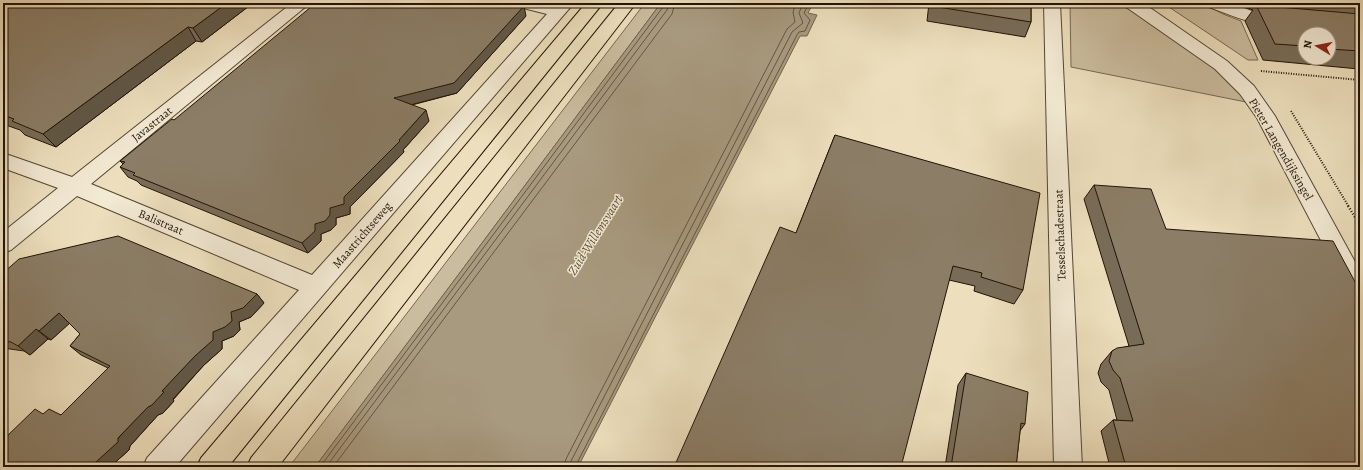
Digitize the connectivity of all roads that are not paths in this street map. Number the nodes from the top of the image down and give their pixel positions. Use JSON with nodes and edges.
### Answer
{"nodes":[{"id":1,"x":302,"y":3,"type":"edge"},
{"id":2,"x":525,"y":3,"type":"edge"},
{"id":3,"x":595,"y":3,"type":"edge"},
{"id":4,"x":628,"y":3,"type":"edge"},
{"id":5,"x":1052,"y":3,"type":"edge"},
{"id":6,"x":1132,"y":3,"type":"edge"},
{"id":7,"x":1215,"y":3,"type":"edge"},
{"id":8,"x":562,"y":8,"type":"edge"},
{"id":9,"x":1296,"y":20,"type":"edge"},
{"id":10,"x":3,"y":160,"type":"edge"},
{"id":11,"x":75,"y":186,"type":"junction"},
{"id":12,"x":3,"y":244,"type":"edge"},
{"id":13,"x":317,"y":287,"type":"junction"},
{"id":14,"x":1360,"y":293,"type":"edge"},
{"id":15,"x":157,"y":467,"type":"edge"},
{"id":16,"x":211,"y":467,"type":"edge"},
{"id":17,"x":261,"y":467,"type":"edge"},
{"id":18,"x":1068,"y":467,"type":"edge"}],
"edges":[{"from":1,"to":11,"type":"street","name":"Javastraat"},
{"from":2,"to":8,"type":"street"},
{"from":3,"to":16,"type":"main road"},
{"from":4,"to":17,"type":"main road"},
{"from":5,"to":18,"type":"street","name":"Tesselschadestraat"},
{"from":6,"to":14,"type":"street","name":"Pieter Langendijksingel"},
{"from":7,"to":9,"type":"street"},
{"from":8,"to":13,"type":"street","name":"Maastrichtseweg"},
{"from":10,"to":11,"type":"street","name":"Balistraat"},
{"from":11,"to":12,"type":"street","name":"Javastraat"},
{"from":11,"to":13,"type":"street","name":"Balistraat"},
{"from":13,"to":15,"type":"street","name":"Maastrichtseweg"}]}
